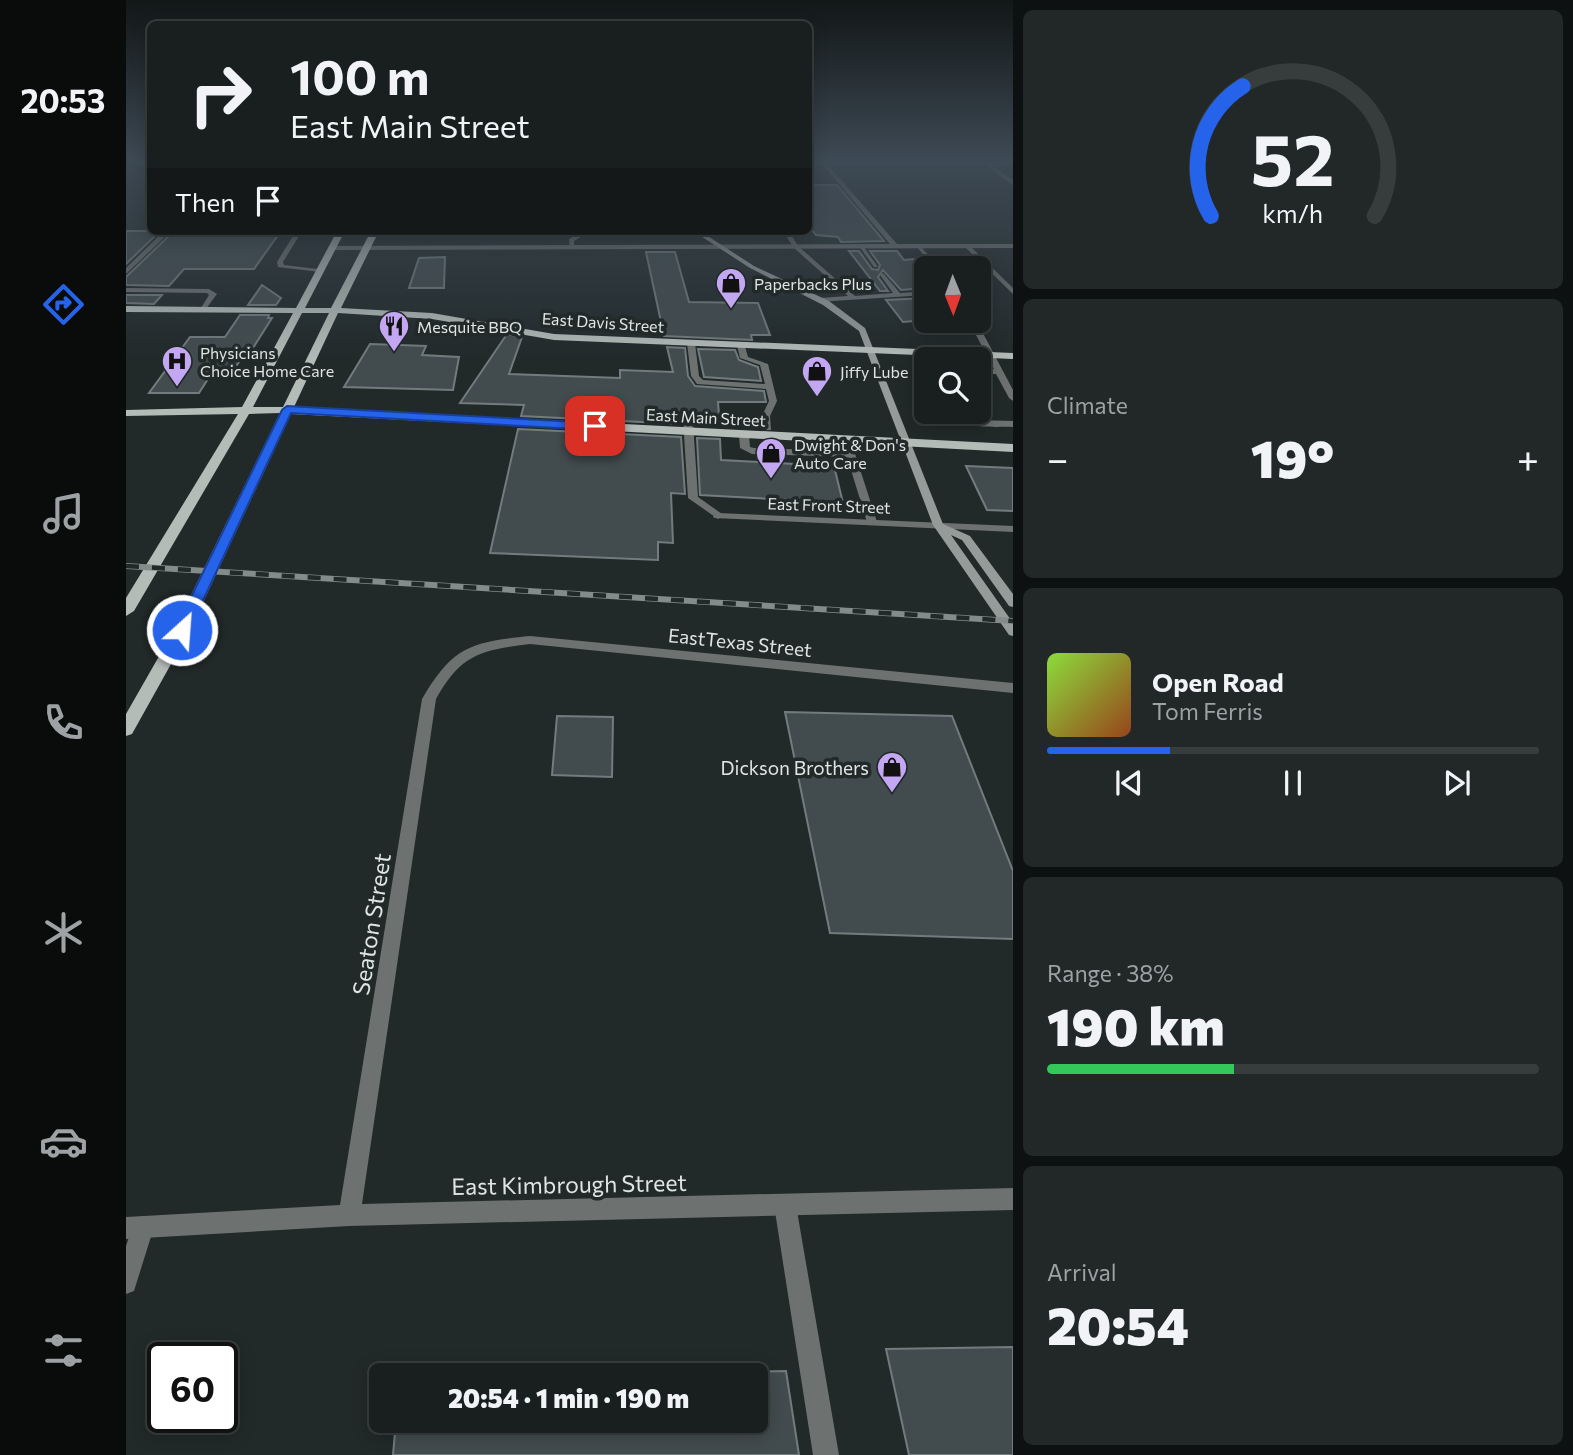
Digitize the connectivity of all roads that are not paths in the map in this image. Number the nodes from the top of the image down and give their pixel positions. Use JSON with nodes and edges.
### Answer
{"nodes":[{"id":1,"x":879,"y":227,"type":"edge"},
{"id":2,"x":164,"y":235,"type":"edge"},
{"id":3,"x":297,"y":235,"type":"edge"},
{"id":4,"x":339,"y":235,"type":"edge"},
{"id":5,"x":373,"y":235,"type":"edge"},
{"id":6,"x":580,"y":235,"type":"edge"},
{"id":7,"x":701,"y":235,"type":"edge"},
{"id":8,"x":788,"y":235,"type":"edge"},
{"id":9,"x":967,"y":246,"type":"junction"},
{"id":10,"x":1013,"y":246,"type":"edge"},
{"id":11,"x":796,"y":247,"type":"junction"},
{"id":12,"x":861,"y":247,"type":"junction"},
{"id":13,"x":896,"y":247,"type":"junction"},
{"id":14,"x":918,"y":247,"type":"junction"},
{"id":15,"x":331,"y":248,"type":"junction"},
{"id":16,"x":367,"y":248,"type":"junction"},
{"id":17,"x":572,"y":248,"type":"junction"},
{"id":18,"x":718,"y":248,"type":"junction"},
{"id":19,"x":926,"y":256,"type":"edge"},
{"id":20,"x":876,"y":266,"type":"dead end"},
{"id":21,"x":318,"y":271,"type":"junction"},
{"id":22,"x":126,"y":272,"type":"edge"},
{"id":23,"x":883,"y":275,"type":"dead end"},
{"id":24,"x":1009,"y":284,"type":"edge"},
{"id":25,"x":126,"y":290,"type":"edge"},
{"id":26,"x":1013,"y":292,"type":"edge"},
{"id":27,"x":897,"y":293,"type":"junction"},
{"id":28,"x":914,"y":293,"type":"edge"},
{"id":29,"x":854,"y":298,"type":"junction"},
{"id":30,"x":820,"y":300,"type":"junction"},
{"id":31,"x":205,"y":308,"type":"junction"},
{"id":32,"x":126,"y":309,"type":"edge"},
{"id":33,"x":298,"y":309,"type":"junction"},
{"id":34,"x":335,"y":310,"type":"junction"},
{"id":35,"x":691,"y":343,"type":"junction"},
{"id":36,"x":741,"y":345,"type":"junction"},
{"id":37,"x":870,"y":351,"type":"junction"},
{"id":38,"x":914,"y":352,"type":"edge"},
{"id":39,"x":991,"y":355,"type":"edge"},
{"id":40,"x":1013,"y":356,"type":"edge"},
{"id":41,"x":991,"y":358,"type":"edge"},
{"id":42,"x":991,"y":372,"type":"edge"},
{"id":43,"x":999,"y":372,"type":"junction"},
{"id":44,"x":769,"y":387,"type":"junction"},
{"id":45,"x":1013,"y":398,"type":"edge"},
{"id":46,"x":246,"y":410,"type":"junction"},
{"id":47,"x":287,"y":410,"type":"junction"},
{"id":48,"x":126,"y":413,"type":"edge"},
{"id":49,"x":766,"y":421,"type":"junction"},
{"id":50,"x":991,"y":423,"type":"edge"},
{"id":51,"x":1013,"y":424,"type":"edge"},
{"id":52,"x":687,"y":432,"type":"junction"},
{"id":53,"x":744,"y":435,"type":"junction"},
{"id":54,"x":769,"y":436,"type":"junction"},
{"id":55,"x":847,"y":440,"type":"junction"},
{"id":56,"x":907,"y":444,"type":"junction"},
{"id":57,"x":1013,"y":448,"type":"edge"},
{"id":58,"x":851,"y":454,"type":"junction"},
{"id":59,"x":872,"y":522,"type":"junction"},
{"id":60,"x":938,"y":525,"type":"junction"},
{"id":61,"x":1012,"y":529,"type":"edge"},
{"id":62,"x":1013,"y":603,"type":"edge"},
{"id":63,"x":126,"y":611,"type":"edge"},
{"id":64,"x":1013,"y":632,"type":"edge"},
{"id":65,"x":465,"y":652,"type":"joint"},
{"id":66,"x":1013,"y":688,"type":"edge"},
{"id":67,"x":126,"y":730,"type":"edge"},
{"id":68,"x":1013,"y":1199,"type":"edge"},
{"id":69,"x":785,"y":1205,"type":"junction"},
{"id":70,"x":349,"y":1216,"type":"junction"},
{"id":71,"x":135,"y":1227,"type":"edge"},
{"id":72,"x":126,"y":1283,"type":"edge"},
{"id":73,"x":826,"y":1455,"type":"edge"}],
"edges":[{"from":1,"to":13,"type":"street"},
{"from":2,"to":22,"type":"street"},
{"from":3,"to":21,"type":"street"},
{"from":4,"to":15,"type":"main road"},
{"from":5,"to":16,"type":"main road"},
{"from":6,"to":17,"type":"street"},
{"from":7,"to":18,"type":"main road"},
{"from":8,"to":11,"type":"street"},
{"from":9,"to":10,"type":"street"},
{"from":9,"to":14,"type":"street"},
{"from":9,"to":24,"type":"street"},
{"from":11,"to":12,"type":"street"},
{"from":11,"to":18,"type":"street"},
{"from":11,"to":29,"type":"street"},
{"from":12,"to":13,"type":"street"},
{"from":12,"to":20,"type":"street"},
{"from":13,"to":14,"type":"street"},
{"from":14,"to":19,"type":"street"},
{"from":15,"to":16,"type":"street"},
{"from":15,"to":21,"type":"main road"},
{"from":16,"to":17,"type":"street"},
{"from":16,"to":34,"type":"main road"},
{"from":17,"to":18,"type":"street"},
{"from":18,"to":30,"type":"main road"},
{"from":21,"to":33,"type":"main road"},
{"from":23,"to":27,"type":"street"},
{"from":24,"to":26,"type":"street"},
{"from":25,"to":31,"type":"street"},
{"from":27,"to":28,"type":"street"},
{"from":27,"to":29,"type":"street"},
{"from":29,"to":30,"type":"street"},
{"from":30,"to":37,"type":"main road"},
{"from":31,"to":32,"type":"main road","name":"East Davis Street"},
{"from":31,"to":33,"type":"main road","name":"East Davis Street"},
{"from":33,"to":34,"type":"main road","name":"East Davis Street"},
{"from":33,"to":46,"type":"main road"},
{"from":34,"to":35,"type":"main road","name":"East Davis Street"},
{"from":34,"to":47,"type":"main road"},
{"from":35,"to":36,"type":"main road","name":"East Davis Street"},
{"from":35,"to":44,"type":"street"},
{"from":36,"to":37,"type":"main road","name":"East Davis Street"},
{"from":36,"to":44,"type":"street"},
{"from":37,"to":38,"type":"main road","name":"East Davis Street"},
{"from":37,"to":56,"type":"main road"},
{"from":39,"to":40,"type":"main road","name":"East Davis Street"},
{"from":41,"to":43,"type":"street"},
{"from":42,"to":43,"type":"street"},
{"from":43,"to":45,"type":"street"},
{"from":44,"to":49,"type":"street"},
{"from":46,"to":47,"type":"main road","name":"East Main Street"},
{"from":46,"to":48,"type":"main road","name":"East Main Street"},
{"from":46,"to":63,"type":"main road"},
{"from":47,"to":52,"type":"main road","name":"East Main Street"},
{"from":47,"to":67,"type":"main road"},
{"from":49,"to":52,"type":"street"},
{"from":49,"to":54,"type":"street"},
{"from":50,"to":51,"type":"street"},
{"from":52,"to":53,"type":"main road","name":"East Main Street"},
{"from":52,"to":59,"type":"street","name":"East Front Street"},
{"from":53,"to":54,"type":"main road","name":"East Main Street"},
{"from":53,"to":58,"type":"street"},
{"from":54,"to":55,"type":"main road","name":"East Main Street"},
{"from":55,"to":56,"type":"main road","name":"East Main Street"},
{"from":55,"to":58,"type":"street"},
{"from":56,"to":57,"type":"main road","name":"East Main Street"},
{"from":56,"to":60,"type":"main road"},
{"from":58,"to":59,"type":"street"},
{"from":59,"to":60,"type":"street","name":"East Front Street"},
{"from":60,"to":61,"type":"street","name":"East Front Street"},
{"from":60,"to":62,"type":"main road"},
{"from":60,"to":64,"type":"main road"},
{"from":65,"to":66,"type":"street","name":"EastTexas Street"},
{"from":65,"to":70,"type":"street","name":"Seaton Street"},
{"from":68,"to":69,"type":"street","name":"East Kimbrough Street"},
{"from":69,"to":70,"type":"street","name":"East Kimbrough Street"},
{"from":69,"to":73,"type":"street"},
{"from":70,"to":71,"type":"street","name":"East Kimbrough Street"},
{"from":71,"to":72,"type":"street"}]}
